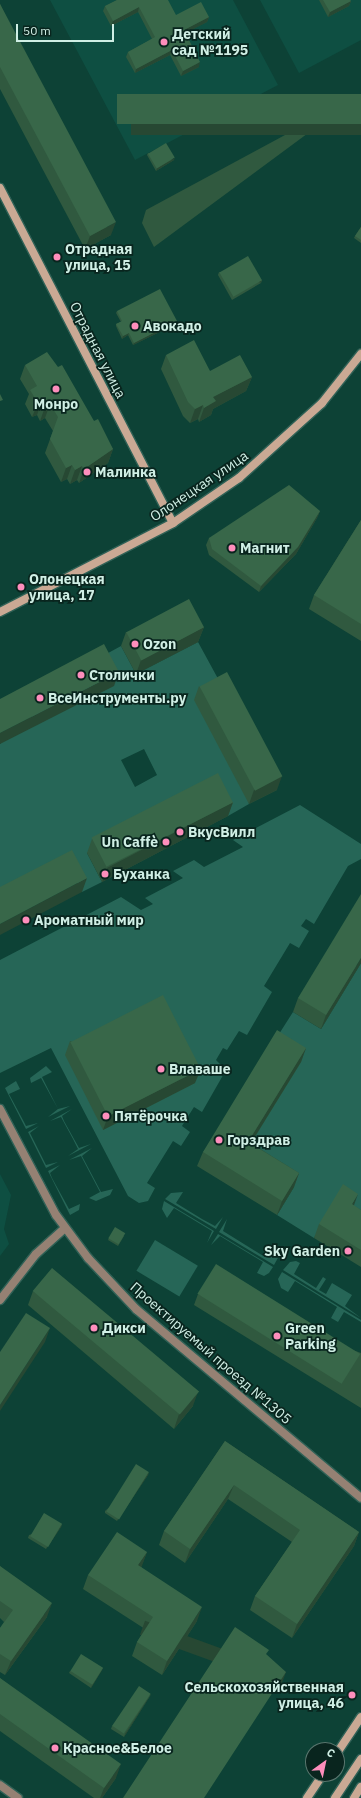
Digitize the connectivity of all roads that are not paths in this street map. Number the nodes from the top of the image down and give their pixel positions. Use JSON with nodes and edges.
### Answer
{"nodes":[{"id":1,"x":0,"y":188,"type":"edge"},
{"id":2,"x":361,"y":354,"type":"edge"},
{"id":3,"x":173,"y":523,"type":"junction"},
{"id":4,"x":0,"y":612,"type":"edge"},
{"id":5,"x":0,"y":1108,"type":"edge"},
{"id":6,"x":65,"y":1228,"type":"junction"},
{"id":7,"x":0,"y":1300,"type":"edge"},
{"id":8,"x":361,"y":1498,"type":"edge"},
{"id":9,"x":361,"y":1717,"type":"edge"},
{"id":10,"x":344,"y":1742,"type":"edge"},
{"id":11,"x":361,"y":1759,"type":"edge"},
{"id":12,"x":318,"y":1782,"type":"edge"},
{"id":13,"x":0,"y":1785,"type":"edge"},
{"id":14,"x":361,"y":1787,"type":"edge"},
{"id":15,"x":18,"y":1798,"type":"edge"},
{"id":16,"x":307,"y":1798,"type":"edge"},
{"id":17,"x":335,"y":1798,"type":"edge"},
{"id":18,"x":354,"y":1798,"type":"edge"}],
"edges":[{"from":1,"to":3,"type":"street","name":"Отрадная улица"},
{"from":2,"to":3,"type":"street","name":"Олонецкая улица"},
{"from":3,"to":4,"type":"street","name":"Олонецкая улица"},
{"from":5,"to":6,"type":"street","name":"Проектируемый проезд №1305"},
{"from":6,"to":7,"type":"street"},
{"from":6,"to":8,"type":"street","name":"Проектируемый проезд №1305"},
{"from":9,"to":10,"type":"street"},
{"from":11,"to":17,"type":"street"},
{"from":12,"to":16,"type":"street"},
{"from":13,"to":15,"type":"street"},
{"from":14,"to":18,"type":"street"}]}
